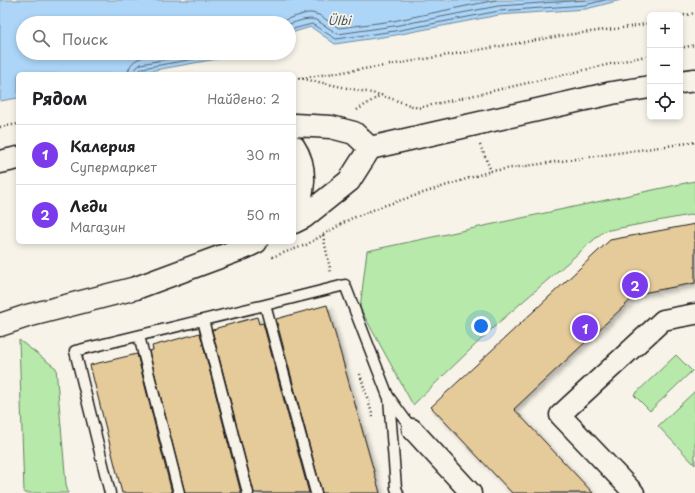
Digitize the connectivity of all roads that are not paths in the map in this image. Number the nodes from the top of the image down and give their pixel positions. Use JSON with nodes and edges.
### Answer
{"nodes":[{"id":1,"x":695,"y":80,"type":"edge"},
{"id":2,"x":683,"y":82,"type":"edge"},
{"id":3,"x":647,"y":87,"type":"edge"},
{"id":4,"x":296,"y":125,"type":"edge"},
{"id":5,"x":370,"y":148,"type":"junction"},
{"id":6,"x":296,"y":151,"type":"edge"},
{"id":7,"x":16,"y":158,"type":"edge"},
{"id":8,"x":0,"y":162,"type":"edge"},
{"id":9,"x":296,"y":212,"type":"edge"},
{"id":10,"x":296,"y":221,"type":"edge"},
{"id":11,"x":252,"y":244,"type":"edge"},
{"id":12,"x":266,"y":305,"type":"junction"},
{"id":13,"x":695,"y":314,"type":"edge"},
{"id":14,"x":203,"y":320,"type":"junction"},
{"id":15,"x":0,"y":325,"type":"edge"},
{"id":16,"x":139,"y":336,"type":"junction"},
{"id":17,"x":388,"y":396,"type":"junction"},
{"id":18,"x":412,"y":429,"type":"joint"},
{"id":19,"x":110,"y":493,"type":"edge"},
{"id":20,"x":178,"y":493,"type":"edge"},
{"id":21,"x":248,"y":493,"type":"edge"},
{"id":22,"x":316,"y":493,"type":"edge"},
{"id":23,"x":398,"y":493,"type":"edge"},
{"id":24,"x":471,"y":493,"type":"edge"},
{"id":25,"x":634,"y":493,"type":"edge"}],
"edges":[{"from":1,"to":2,"type":"main road"},
{"from":3,"to":5,"type":"main road"},
{"from":4,"to":5,"type":"main road"},
{"from":5,"to":10,"type":"main road"},
{"from":6,"to":9,"type":"main road"},
{"from":7,"to":8,"type":"main road"},
{"from":11,"to":15,"type":"main road"},
{"from":12,"to":14,"type":"lane"},
{"from":12,"to":17,"type":"lane"},
{"from":12,"to":22,"type":"lane"},
{"from":13,"to":25,"type":"street"},
{"from":14,"to":16,"type":"lane"},
{"from":14,"to":21,"type":"lane"},
{"from":16,"to":19,"type":"lane"},
{"from":16,"to":20,"type":"lane"},
{"from":17,"to":18,"type":"lane"},
{"from":17,"to":23,"type":"lane"},
{"from":18,"to":24,"type":"street"}]}
